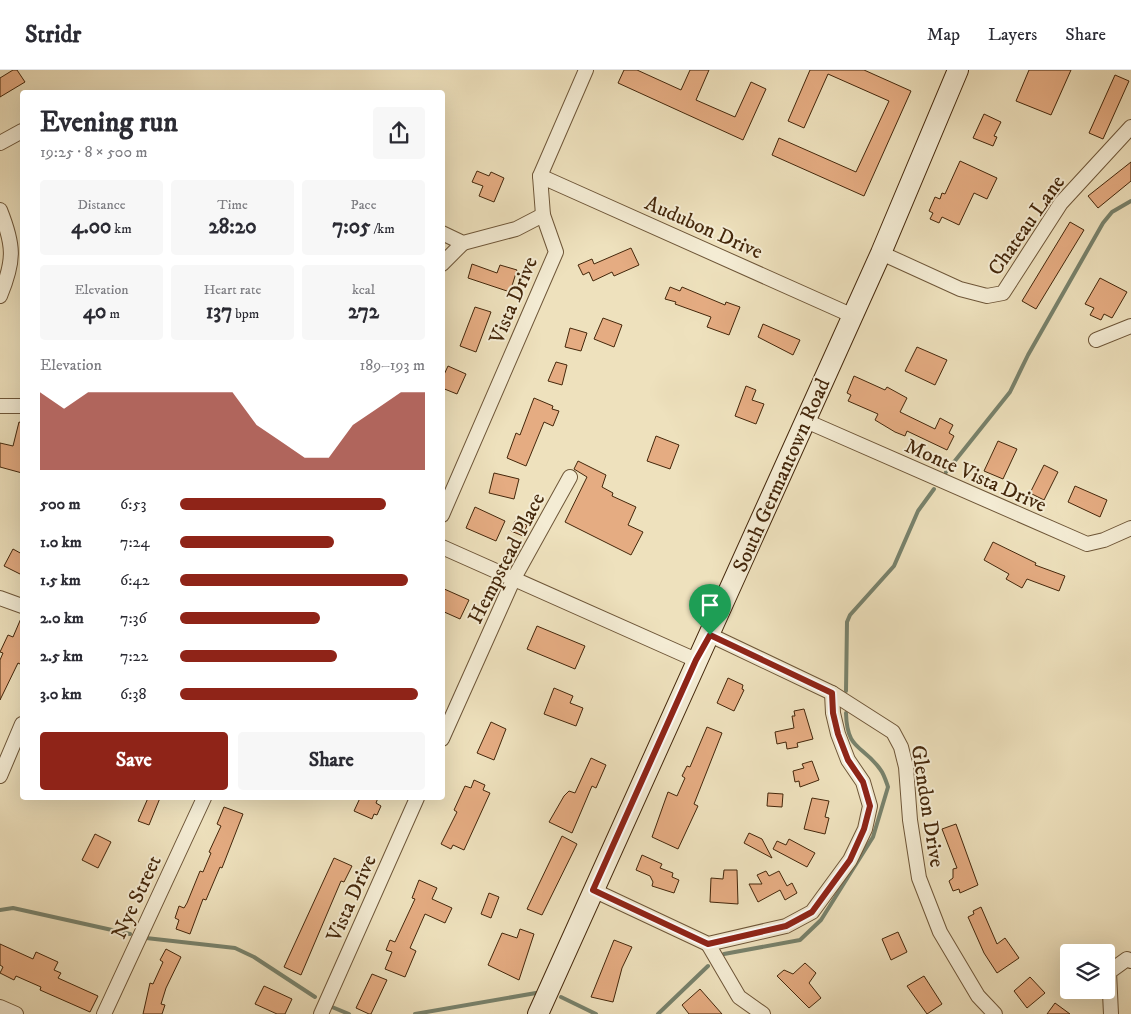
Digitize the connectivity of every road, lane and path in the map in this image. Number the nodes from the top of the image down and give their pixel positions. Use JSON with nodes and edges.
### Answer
{"nodes":[{"id":1,"x":586,"y":70,"type":"edge"},
{"id":2,"x":958,"y":70,"type":"edge"},
{"id":3,"x":1131,"y":127,"type":"edge"},
{"id":4,"x":20,"y":132,"type":"edge"},
{"id":5,"x":0,"y":143,"type":"edge"},
{"id":6,"x":540,"y":176,"type":"junction"},
{"id":7,"x":0,"y":210,"type":"edge"},
{"id":8,"x":543,"y":214,"type":"junction"},
{"id":9,"x":445,"y":234,"type":"edge"},
{"id":10,"x":463,"y":243,"type":"junction"},
{"id":11,"x":881,"y":253,"type":"junction"},
{"id":12,"x":445,"y":261,"type":"edge"},
{"id":13,"x":0,"y":296,"type":"edge"},
{"id":14,"x":851,"y":315,"type":"junction"},
{"id":15,"x":1131,"y":326,"type":"edge"},
{"id":16,"x":1096,"y":340,"type":"dead end"},
{"id":17,"x":0,"y":406,"type":"edge"},
{"id":18,"x":20,"y":406,"type":"edge"},
{"id":19,"x":806,"y":421,"type":"junction"},
{"id":20,"x":570,"y":477,"type":"dead end"},
{"id":21,"x":445,"y":507,"type":"edge"},
{"id":22,"x":1129,"y":526,"type":"edge"},
{"id":23,"x":445,"y":548,"type":"edge"},
{"id":24,"x":514,"y":578,"type":"junction"},
{"id":25,"x":0,"y":598,"type":"edge"},
{"id":26,"x":20,"y":605,"type":"edge"},
{"id":27,"x":710,"y":635,"type":"junction"},
{"id":28,"x":696,"y":660,"type":"junction"},
{"id":29,"x":832,"y":693,"type":"junction"},
{"id":30,"x":20,"y":729,"type":"edge"},
{"id":31,"x":445,"y":732,"type":"edge"},
{"id":32,"x":0,"y":776,"type":"edge"},
{"id":33,"x":203,"y":800,"type":"edge"},
{"id":34,"x":416,"y":800,"type":"edge"},
{"id":35,"x":593,"y":890,"type":"junction"},
{"id":36,"x":708,"y":944,"type":"junction"},
{"id":37,"x":1131,"y":961,"type":"edge"},
{"id":38,"x":0,"y":1007,"type":"edge"},
{"id":39,"x":16,"y":1014,"type":"edge"},
{"id":40,"x":104,"y":1014,"type":"edge"},
{"id":41,"x":321,"y":1014,"type":"edge"},
{"id":42,"x":538,"y":1014,"type":"edge"},
{"id":43,"x":763,"y":1014,"type":"edge"},
{"id":44,"x":995,"y":1014,"type":"edge"},
{"id":45,"x":1111,"y":1014,"type":"edge"}],
"edges":[{"from":1,"to":6,"type":"street","name":"Vista Drive"},
{"from":2,"to":11,"type":"main road","name":"South Germantown Road"},
{"from":3,"to":11,"type":"street","name":"Chateau Lane"},
{"from":4,"to":5,"type":"street"},
{"from":6,"to":8,"type":"street","name":"Vista Drive"},
{"from":6,"to":14,"type":"street","name":"Audubon Drive"},
{"from":7,"to":13,"type":"street"},
{"from":8,"to":10,"type":"street"},
{"from":8,"to":21,"type":"street","name":"Vista Drive"},
{"from":9,"to":10,"type":"street"},
{"from":10,"to":12,"type":"street"},
{"from":11,"to":14,"type":"main road","name":"South Germantown Road"},
{"from":14,"to":19,"type":"main road","name":"South Germantown Road"},
{"from":15,"to":16,"type":"street"},
{"from":17,"to":18,"type":"street"},
{"from":19,"to":22,"type":"street","name":"Monte Vista Drive"},
{"from":19,"to":27,"type":"main road","name":"South Germantown Road"},
{"from":20,"to":24,"type":"street","name":"Hempstead Place"},
{"from":23,"to":24,"type":"street"},
{"from":24,"to":28,"type":"street"},
{"from":24,"to":31,"type":"street","name":"Hempstead Place"},
{"from":25,"to":26,"type":"street"},
{"from":27,"to":28,"type":"main road","name":"South Germantown Road"},
{"from":27,"to":29,"type":"street","name":"Glendon Drive"},
{"from":28,"to":35,"type":"main road","name":"South Germantown Road"},
{"from":29,"to":36,"type":"street"},
{"from":29,"to":44,"type":"street","name":"Glendon Drive"},
{"from":30,"to":32,"type":"street"},
{"from":33,"to":40,"type":"street","name":"Nye Street"},
{"from":34,"to":41,"type":"street","name":"Vista Drive"},
{"from":35,"to":36,"type":"street"},
{"from":35,"to":42,"type":"main road","name":"South Germantown Road"},
{"from":36,"to":43,"type":"street"},
{"from":37,"to":45,"type":"street"},
{"from":38,"to":39,"type":"street"}]}
